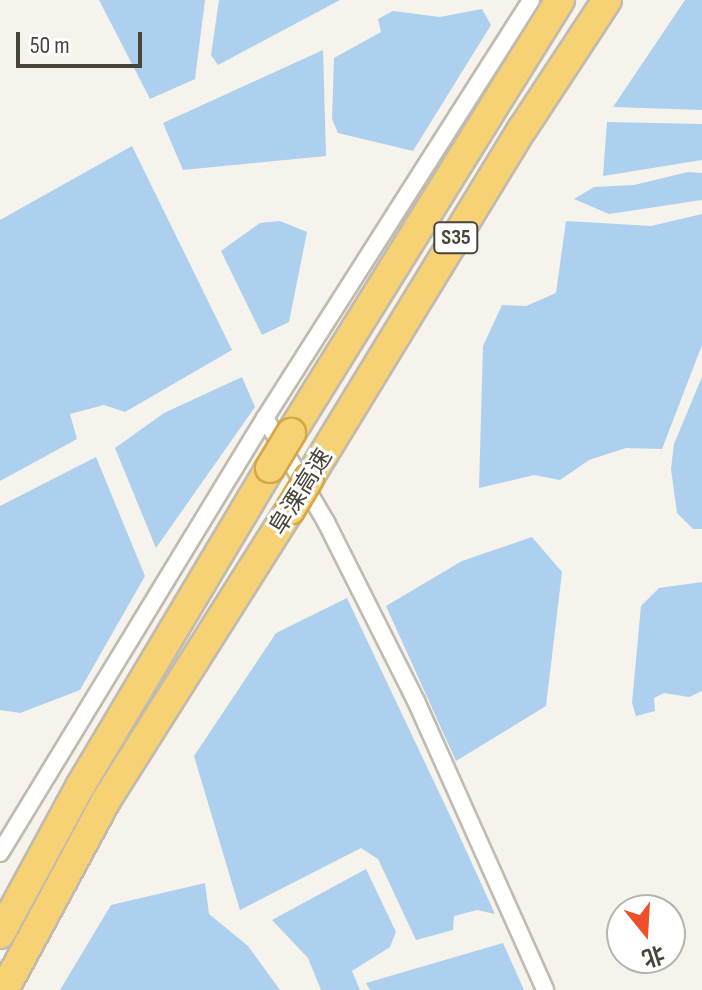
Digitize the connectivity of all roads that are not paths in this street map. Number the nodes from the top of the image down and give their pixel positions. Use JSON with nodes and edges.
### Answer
{"nodes":[{"id":1,"x":531,"y":0,"type":"edge"},
{"id":2,"x":560,"y":0,"type":"edge"},
{"id":3,"x":607,"y":0,"type":"edge"},
{"id":4,"x":265,"y":418,"type":"junction"},
{"id":5,"x":0,"y":853,"type":"edge"},
{"id":6,"x":0,"y":934,"type":"edge"},
{"id":7,"x":4,"y":990,"type":"edge"},
{"id":8,"x":545,"y":990,"type":"edge"}],
"edges":[{"from":1,"to":4,"type":"street"},
{"from":2,"to":6,"type":"highway","name":"阜溧高速","number":"S35","bridge":true},
{"from":3,"to":7,"type":"highway","name":"阜溧高速","number":"S35","bridge":true},
{"from":4,"to":5,"type":"street"},
{"from":4,"to":8,"type":"street"}]}
